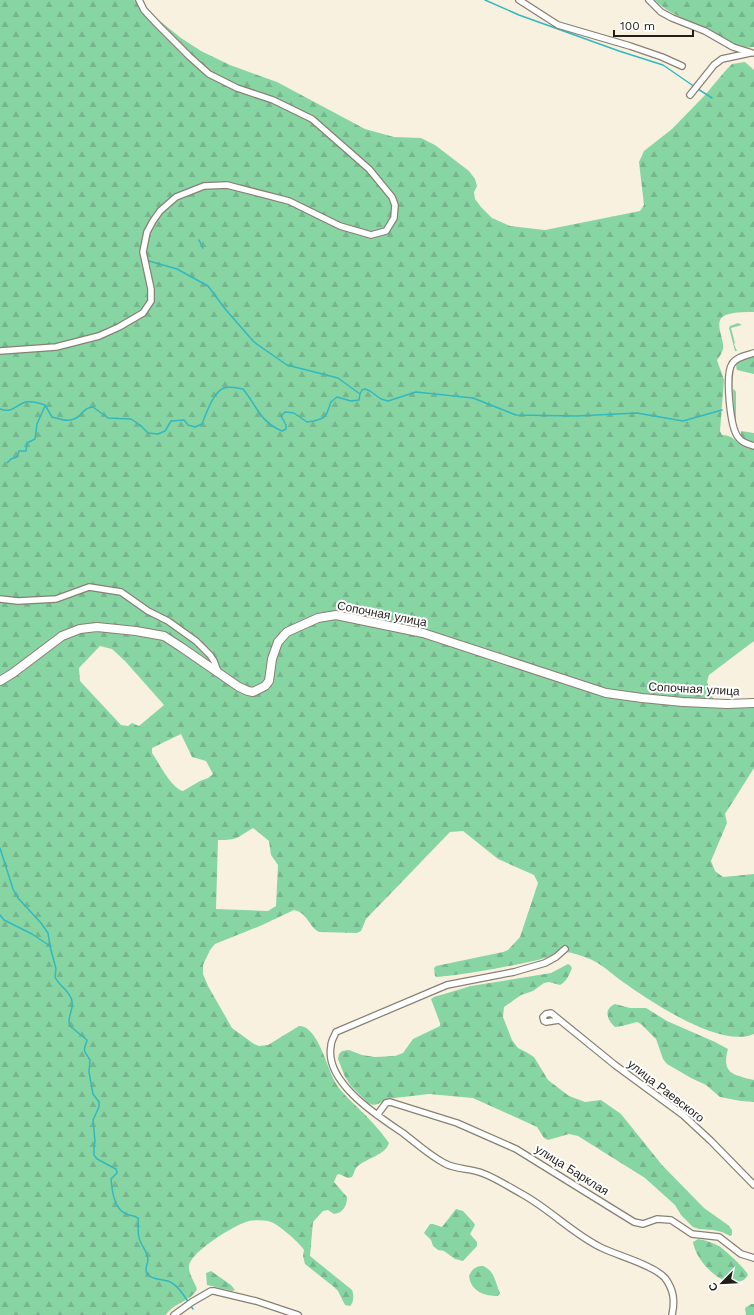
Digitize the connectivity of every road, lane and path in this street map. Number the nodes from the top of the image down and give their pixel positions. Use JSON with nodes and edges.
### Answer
{"nodes":[{"id":1,"x":139,"y":0,"type":"edge"},
{"id":2,"x":649,"y":0,"type":"edge"},
{"id":3,"x":524,"y":1,"type":"edge"},
{"id":4,"x":753,"y":52,"type":"edge"},
{"id":5,"x":682,"y":66,"type":"dead end"},
{"id":6,"x":690,"y":95,"type":"dead end"},
{"id":7,"x":0,"y":352,"type":"edge"},
{"id":8,"x":754,"y":353,"type":"edge"},
{"id":9,"x":754,"y":446,"type":"edge"},
{"id":10,"x":0,"y":599,"type":"edge"},
{"id":11,"x":218,"y":672,"type":"junction"},
{"id":12,"x":0,"y":681,"type":"edge"},
{"id":13,"x":754,"y":703,"type":"edge"},
{"id":14,"x":565,"y":949,"type":"dead end"},
{"id":15,"x":559,"y":1020,"type":"dead end"},
{"id":16,"x":377,"y":1115,"type":"junction"},
{"id":17,"x":754,"y":1186,"type":"edge"},
{"id":18,"x":754,"y":1258,"type":"edge"},
{"id":19,"x":174,"y":1315,"type":"edge"},
{"id":20,"x":298,"y":1315,"type":"edge"},
{"id":21,"x":672,"y":1315,"type":"edge"}],
"edges":[{"from":1,"to":7,"type":"street"},
{"from":2,"to":4,"type":"street"},
{"from":3,"to":5,"type":"street"},
{"from":4,"to":6,"type":"street"},
{"from":8,"to":9,"type":"street"},
{"from":10,"to":11,"type":"street"},
{"from":11,"to":12,"type":"main road","name":"Сопочная улица"},
{"from":11,"to":13,"type":"main road","name":"Сопочная улица"},
{"from":14,"to":16,"type":"street"},
{"from":15,"to":17,"type":"street","name":"улица Раевского"},
{"from":16,"to":18,"type":"street","name":"улица Барклая"},
{"from":16,"to":21,"type":"street"},
{"from":19,"to":20,"type":"street"}]}
